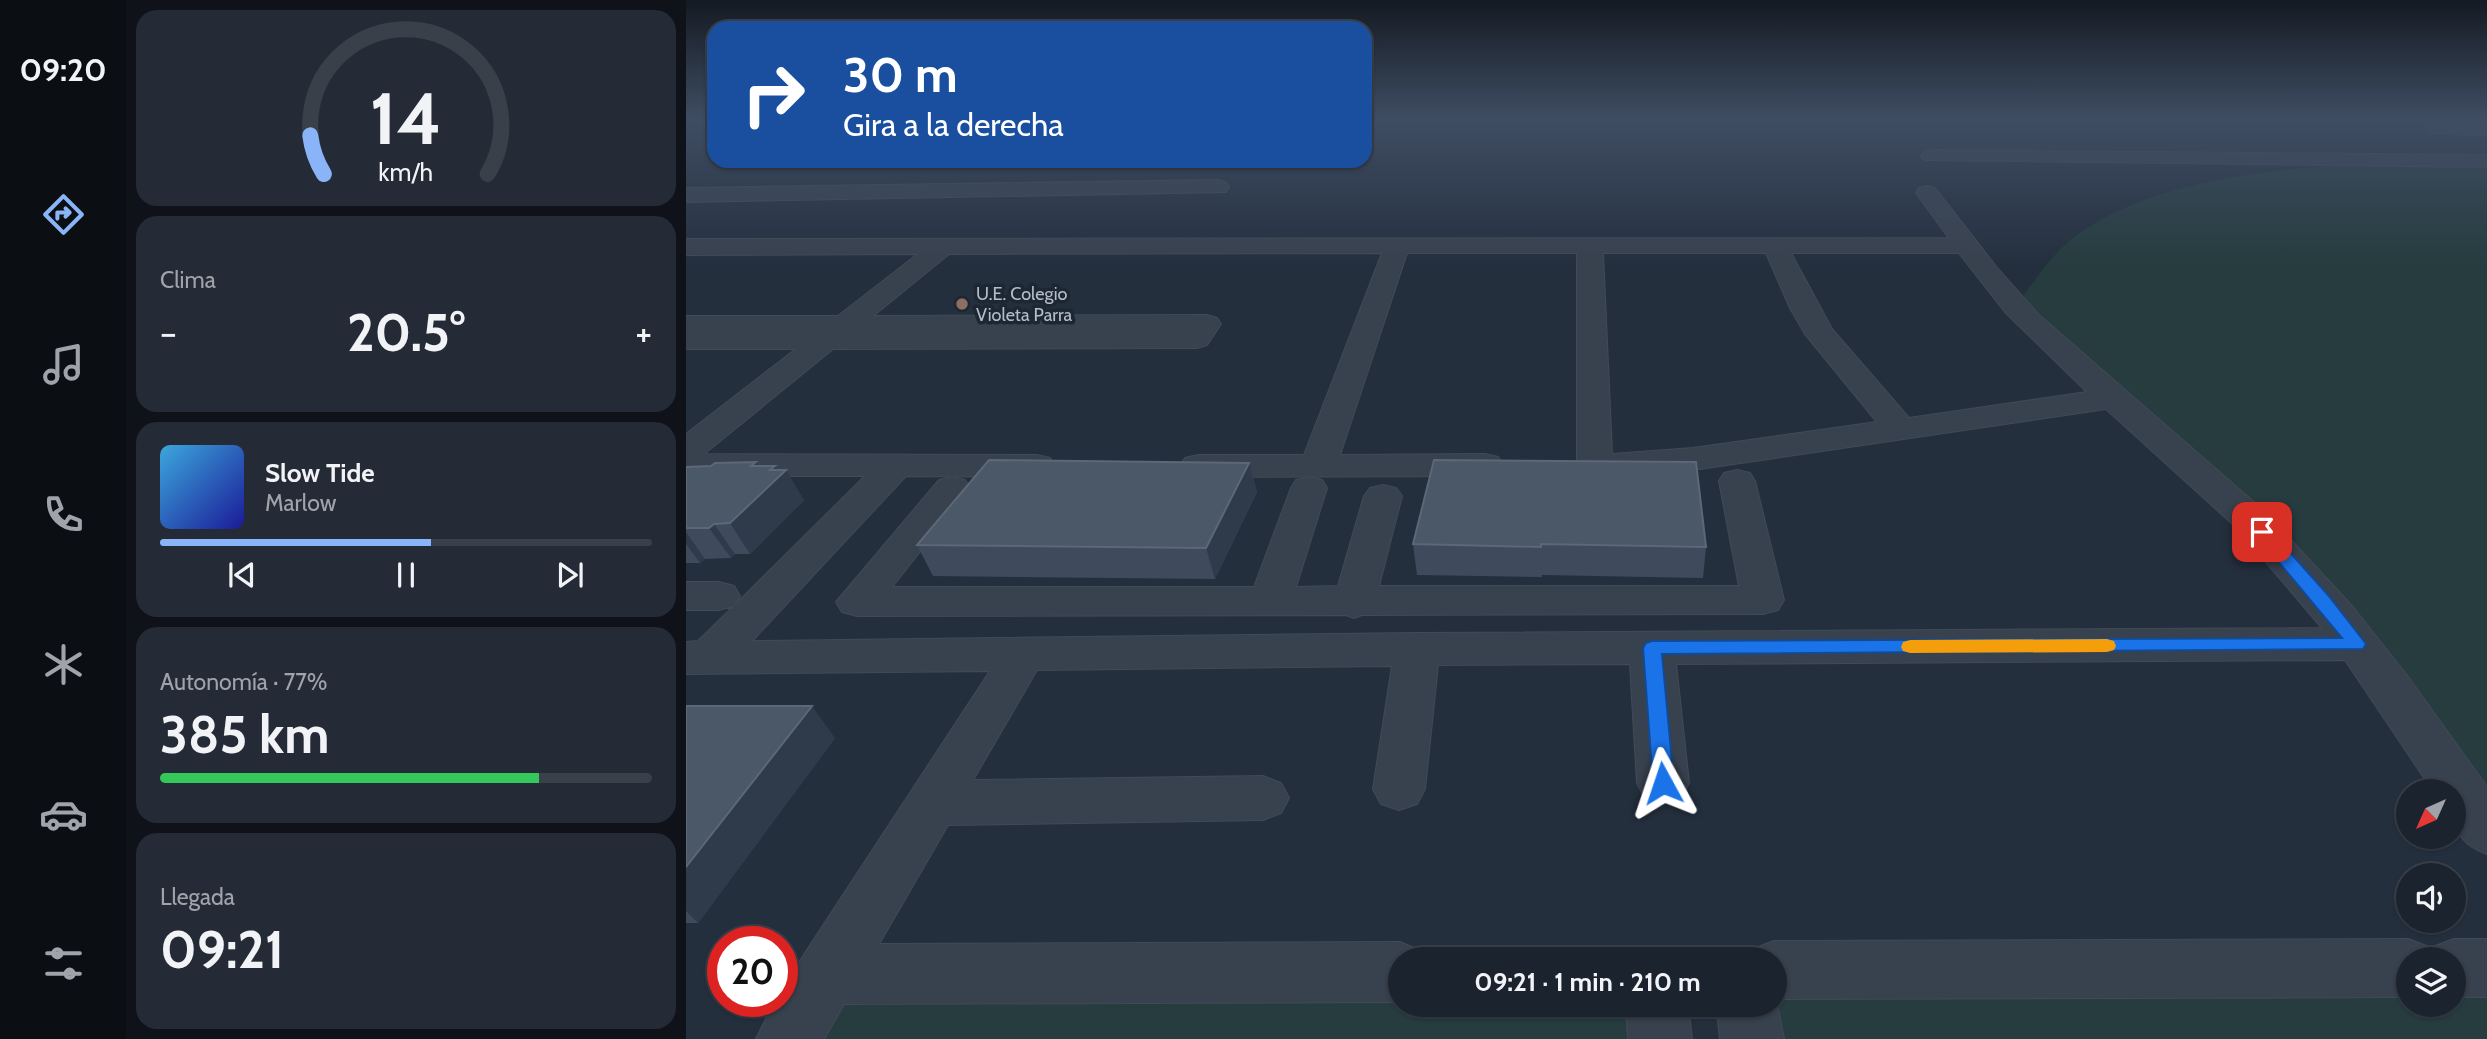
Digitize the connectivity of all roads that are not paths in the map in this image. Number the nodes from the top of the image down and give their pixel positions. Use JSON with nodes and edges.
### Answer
{"nodes":[{"id":1,"x":1218,"y":187,"type":"dead end"},
{"id":2,"x":965,"y":190,"type":"junction"},
{"id":3,"x":1927,"y":193,"type":"dead end"},
{"id":4,"x":686,"y":195,"type":"edge"},
{"id":5,"x":1775,"y":245,"type":"junction"},
{"id":6,"x":1968,"y":245,"type":"junction"},
{"id":7,"x":1397,"y":246,"type":"junction"},
{"id":8,"x":1590,"y":246,"type":"junction"},
{"id":9,"x":686,"y":247,"type":"edge"},
{"id":10,"x":885,"y":247,"type":"junction"},
{"id":11,"x":944,"y":247,"type":"junction"},
{"id":12,"x":686,"y":325,"type":"edge"},
{"id":13,"x":836,"y":332,"type":"junction"},
{"id":14,"x":686,"y":340,"type":"edge"},
{"id":15,"x":2116,"y":398,"type":"junction"},
{"id":16,"x":1900,"y":429,"type":"junction"},
{"id":17,"x":686,"y":451,"type":"edge"},
{"id":18,"x":686,"y":465,"type":"edge"},
{"id":19,"x":1512,"y":465,"type":"edge"},
{"id":20,"x":897,"y":466,"type":"junction"},
{"id":21,"x":1074,"y":466,"type":"edge"},
{"id":22,"x":1169,"y":466,"type":"edge"},
{"id":23,"x":1314,"y":477,"type":"junction"},
{"id":24,"x":1738,"y":481,"type":"dead end"},
{"id":25,"x":952,"y":488,"type":"dead end"},
{"id":26,"x":1383,"y":496,"type":"dead end"},
{"id":27,"x":1281,"y":603,"type":"junction"},
{"id":28,"x":1354,"y":603,"type":"junction"},
{"id":29,"x":2357,"y":644,"type":"junction"},
{"id":30,"x":1652,"y":648,"type":"junction"},
{"id":31,"x":1417,"y":649,"type":"junction"},
{"id":32,"x":1274,"y":651,"type":"junction"},
{"id":33,"x":1024,"y":654,"type":"junction"},
{"id":34,"x":698,"y":658,"type":"edge"},
{"id":35,"x":1663,"y":783,"type":"dead end"},
{"id":36,"x":1399,"y":789,"type":"dead end"},
{"id":37,"x":1263,"y":798,"type":"dead end"},
{"id":38,"x":932,"y":803,"type":"junction"},
{"id":39,"x":2487,"y":831,"type":"edge"},
{"id":40,"x":2396,"y":968,"type":"edge"},
{"id":41,"x":2466,"y":968,"type":"edge"},
{"id":42,"x":2487,"y":968,"type":"edge"},
{"id":43,"x":1787,"y":970,"type":"edge"},
{"id":44,"x":1388,"y":971,"type":"edge"},
{"id":45,"x":827,"y":974,"type":"junction"},
{"id":46,"x":1658,"y":1017,"type":"edge"},
{"id":47,"x":1749,"y":1017,"type":"edge"},
{"id":48,"x":788,"y":1039,"type":"edge"},
{"id":49,"x":1660,"y":1039,"type":"edge"},
{"id":50,"x":1752,"y":1039,"type":"edge"}],
"edges":[{"from":1,"to":2,"type":"street"},
{"from":2,"to":4,"type":"street"},
{"from":2,"to":10,"type":"street"},
{"from":3,"to":6,"type":"street"},
{"from":5,"to":6,"type":"street"},
{"from":5,"to":8,"type":"street"},
{"from":5,"to":16,"type":"street"},
{"from":6,"to":15,"type":"street"},
{"from":7,"to":8,"type":"street"},
{"from":7,"to":11,"type":"street"},
{"from":7,"to":23,"type":"street"},
{"from":8,"to":16,"type":"street"},
{"from":9,"to":10,"type":"street"},
{"from":10,"to":11,"type":"street"},
{"from":11,"to":13,"type":"street"},
{"from":12,"to":13,"type":"street"},
{"from":13,"to":13,"type":"street"},
{"from":13,"to":14,"type":"street"},
{"from":13,"to":17,"type":"street"},
{"from":15,"to":16,"type":"street"},
{"from":15,"to":29,"type":"street"},
{"from":18,"to":20,"type":"street"},
{"from":19,"to":23,"type":"street"},
{"from":20,"to":21,"type":"street"},
{"from":20,"to":34,"type":"street"},
{"from":22,"to":23,"type":"street"},
{"from":23,"to":27,"type":"street"},
{"from":24,"to":28,"type":"street"},
{"from":25,"to":27,"type":"street"},
{"from":26,"to":28,"type":"street"},
{"from":27,"to":28,"type":"street"},
{"from":27,"to":32,"type":"street"},
{"from":29,"to":30,"type":"street"},
{"from":29,"to":39,"type":"street"},
{"from":30,"to":31,"type":"street"},
{"from":30,"to":35,"type":"street"},
{"from":31,"to":32,"type":"street"},
{"from":31,"to":36,"type":"street"},
{"from":32,"to":33,"type":"street"},
{"from":33,"to":34,"type":"street"},
{"from":33,"to":38,"type":"street"},
{"from":37,"to":38,"type":"street"},
{"from":38,"to":45,"type":"street"},
{"from":40,"to":43,"type":"street"},
{"from":41,"to":42,"type":"street"},
{"from":44,"to":45,"type":"street"},
{"from":45,"to":48,"type":"street"},
{"from":46,"to":49,"type":"street"},
{"from":47,"to":50,"type":"street"}]}
